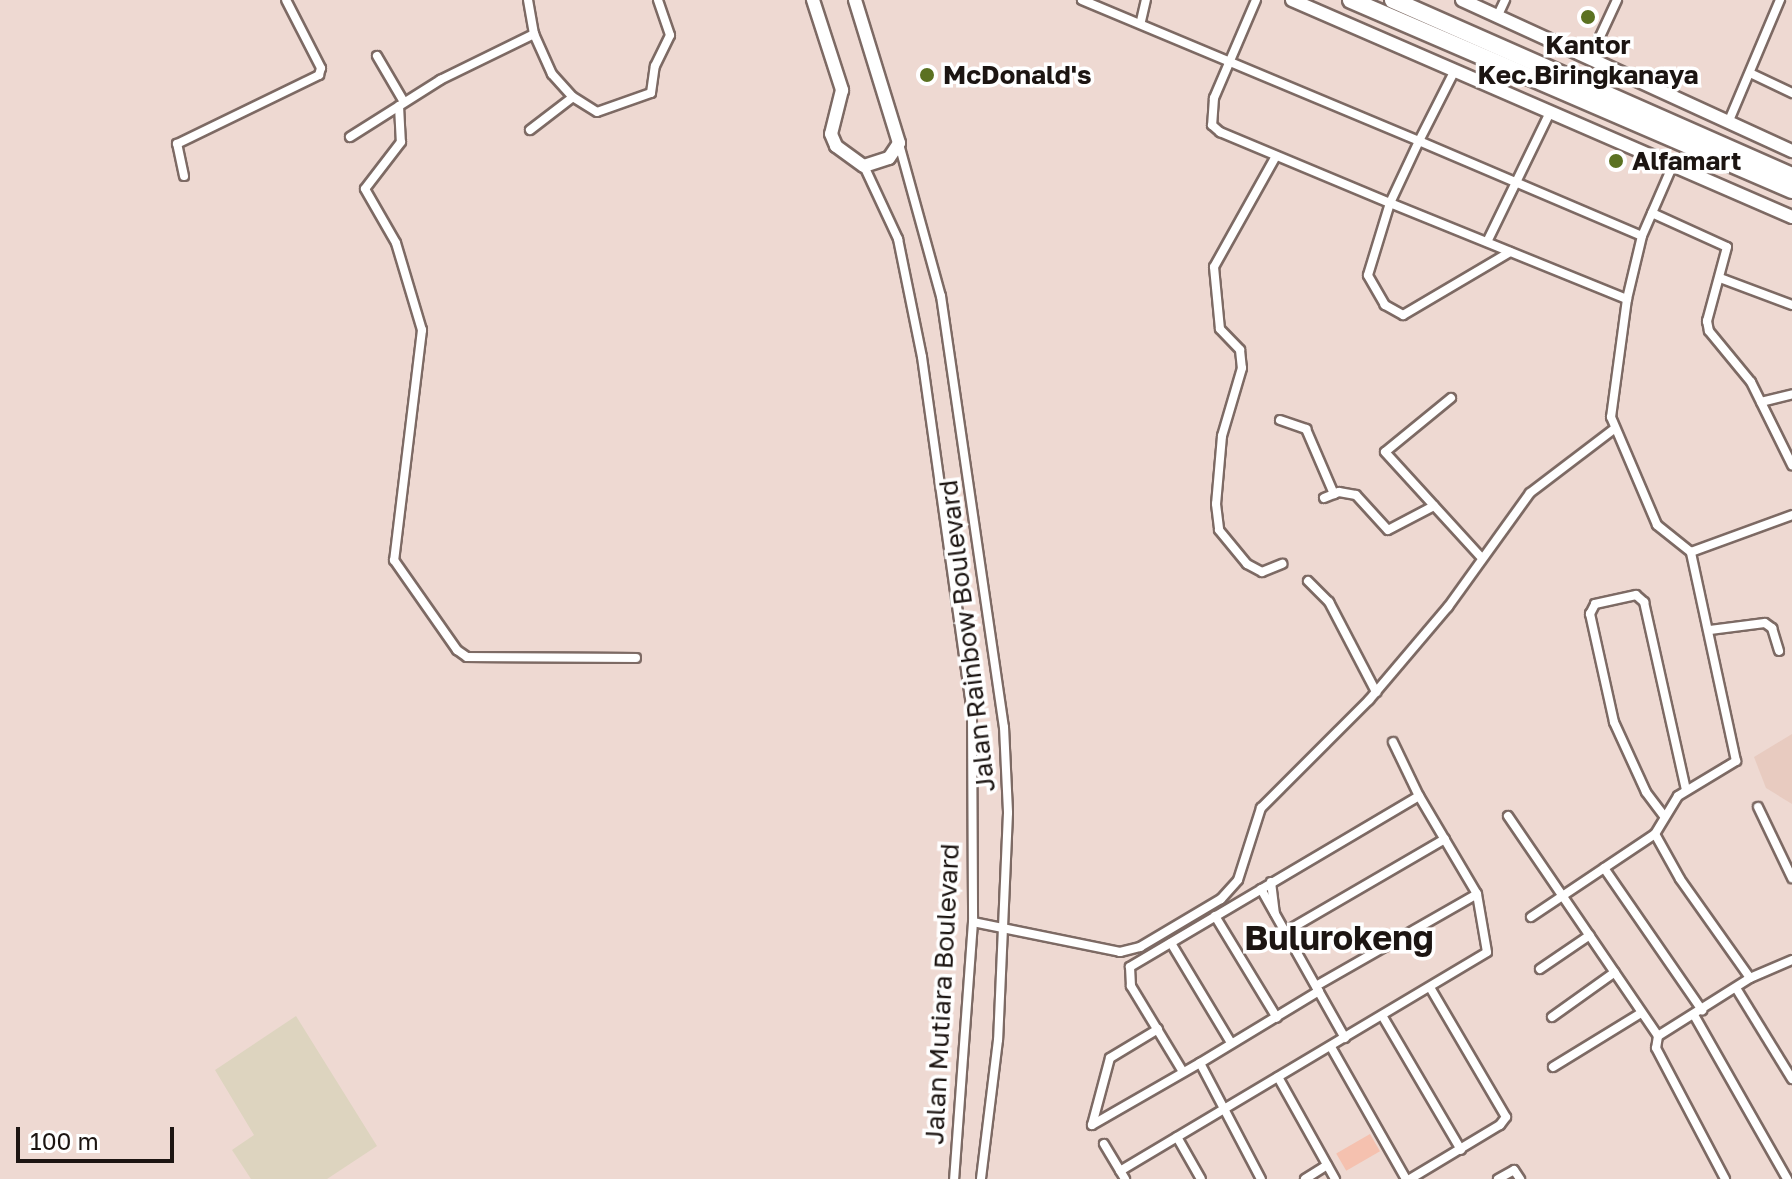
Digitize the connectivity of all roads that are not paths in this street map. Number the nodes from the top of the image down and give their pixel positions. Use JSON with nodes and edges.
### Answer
{"nodes":[{"id":1,"x":286,"y":0,"type":"edge"},
{"id":2,"x":528,"y":0,"type":"edge"},
{"id":3,"x":658,"y":0,"type":"edge"},
{"id":4,"x":813,"y":0,"type":"edge"},
{"id":5,"x":855,"y":0,"type":"edge"},
{"id":6,"x":1082,"y":0,"type":"edge"},
{"id":7,"x":1146,"y":0,"type":"edge"},
{"id":8,"x":1256,"y":0,"type":"edge"},
{"id":9,"x":1292,"y":0,"type":"edge"},
{"id":10,"x":1351,"y":0,"type":"edge"},
{"id":11,"x":1393,"y":0,"type":"edge"},
{"id":12,"x":1462,"y":0,"type":"edge"},
{"id":13,"x":1505,"y":0,"type":"edge"},
{"id":14,"x":1617,"y":0,"type":"edge"},
{"id":15,"x":1780,"y":0,"type":"edge"},
{"id":16,"x":1498,"y":15,"type":"junction"},
{"id":17,"x":1141,"y":21,"type":"junction"},
{"id":18,"x":534,"y":34,"type":"junction"},
{"id":19,"x":377,"y":56,"type":"dead end"},
{"id":20,"x":1591,"y":56,"type":"junction"},
{"id":21,"x":1230,"y":59,"type":"junction"},
{"id":22,"x":1455,"y":70,"type":"junction"},
{"id":23,"x":1750,"y":73,"type":"junction"},
{"id":24,"x":1792,"y":93,"type":"edge"},
{"id":25,"x":573,"y":97,"type":"junction"},
{"id":26,"x":402,"y":104,"type":"junction"},
{"id":27,"x":1550,"y":112,"type":"junction"},
{"id":28,"x":1728,"y":123,"type":"junction"},
{"id":29,"x":530,"y":130,"type":"dead end"},
{"id":30,"x":350,"y":137,"type":"dead end"},
{"id":31,"x":1419,"y":141,"type":"junction"},
{"id":32,"x":899,"y":143,"type":"junction"},
{"id":33,"x":1792,"y":151,"type":"edge"},
{"id":34,"x":1276,"y":156,"type":"junction"},
{"id":35,"x":864,"y":166,"type":"junction"},
{"id":36,"x":1672,"y":167,"type":"junction"},
{"id":37,"x":184,"y":176,"type":"dead end"},
{"id":38,"x":1792,"y":176,"type":"edge"},
{"id":39,"x":1514,"y":181,"type":"junction"},
{"id":40,"x":1792,"y":190,"type":"edge"},
{"id":41,"x":1390,"y":203,"type":"junction"},
{"id":42,"x":1652,"y":213,"type":"junction"},
{"id":43,"x":1792,"y":217,"type":"edge"},
{"id":44,"x":1642,"y":236,"type":"junction"},
{"id":45,"x":1487,"y":242,"type":"junction"},
{"id":46,"x":1510,"y":252,"type":"junction"},
{"id":47,"x":1720,"y":278,"type":"junction"},
{"id":48,"x":1627,"y":299,"type":"junction"},
{"id":49,"x":1792,"y":305,"type":"edge"},
{"id":50,"x":1792,"y":394,"type":"edge"},
{"id":51,"x":1451,"y":398,"type":"dead end"},
{"id":52,"x":1761,"y":402,"type":"junction"},
{"id":53,"x":1280,"y":420,"type":"dead end"},
{"id":54,"x":1614,"y":429,"type":"junction"},
{"id":55,"x":1792,"y":465,"type":"edge"},
{"id":56,"x":1334,"y":494,"type":"junction"},
{"id":57,"x":1324,"y":498,"type":"dead end"},
{"id":58,"x":1434,"y":506,"type":"junction"},
{"id":59,"x":1792,"y":515,"type":"edge"},
{"id":60,"x":1691,"y":552,"type":"junction"},
{"id":61,"x":1480,"y":556,"type":"junction"},
{"id":62,"x":1282,"y":564,"type":"dead end"},
{"id":63,"x":1308,"y":581,"type":"dead end"},
{"id":64,"x":1710,"y":630,"type":"junction"},
{"id":65,"x":1779,"y":651,"type":"dead end"},
{"id":66,"x":636,"y":658,"type":"dead end"},
{"id":67,"x":1376,"y":692,"type":"junction"},
{"id":68,"x":972,"y":715,"type":"joint"},
{"id":69,"x":1393,"y":742,"type":"dead end"},
{"id":70,"x":1686,"y":790,"type":"junction"},
{"id":71,"x":1419,"y":796,"type":"junction"},
{"id":72,"x":1758,"y":807,"type":"dead end"},
{"id":73,"x":1508,"y":816,"type":"dead end"},
{"id":74,"x":1664,"y":816,"type":"junction"},
{"id":75,"x":1655,"y":834,"type":"junction"},
{"id":76,"x":1445,"y":839,"type":"junction"},
{"id":77,"x":1604,"y":868,"type":"junction"},
{"id":78,"x":1792,"y":878,"type":"edge"},
{"id":79,"x":1271,"y":882,"type":"junction"},
{"id":80,"x":1261,"y":889,"type":"junction"},
{"id":81,"x":1477,"y":894,"type":"junction"},
{"id":82,"x":1562,"y":896,"type":"junction"},
{"id":83,"x":1275,"y":914,"type":"junction"},
{"id":84,"x":1215,"y":916,"type":"junction"},
{"id":85,"x":1531,"y":917,"type":"dead end"},
{"id":86,"x":973,"y":922,"type":"junction"},
{"id":87,"x":1002,"y":926,"type":"junction"},
{"id":88,"x":1285,"y":932,"type":"junction"},
{"id":89,"x":1590,"y":935,"type":"junction"},
{"id":90,"x":1171,"y":943,"type":"junction"},
{"id":91,"x":1789,"y":961,"type":"edge"},
{"id":92,"x":1540,"y":969,"type":"dead end"},
{"id":93,"x":1615,"y":972,"type":"junction"},
{"id":94,"x":1792,"y":972,"type":"edge"},
{"id":95,"x":1750,"y":978,"type":"junction"},
{"id":96,"x":1736,"y":988,"type":"junction"},
{"id":97,"x":1318,"y":989,"type":"junction"},
{"id":98,"x":1431,"y":989,"type":"junction"},
{"id":99,"x":1702,"y":1010,"type":"junction"},
{"id":100,"x":1641,"y":1013,"type":"junction"},
{"id":101,"x":1694,"y":1015,"type":"junction"},
{"id":102,"x":1383,"y":1017,"type":"junction"},
{"id":103,"x":1552,"y":1017,"type":"dead end"},
{"id":104,"x":1277,"y":1018,"type":"junction"},
{"id":105,"x":1158,"y":1029,"type":"junction"},
{"id":106,"x":1658,"y":1036,"type":"junction"},
{"id":107,"x":1345,"y":1038,"type":"junction"},
{"id":108,"x":1231,"y":1043,"type":"junction"},
{"id":109,"x":1331,"y":1047,"type":"junction"},
{"id":110,"x":1200,"y":1063,"type":"junction"},
{"id":111,"x":1553,"y":1067,"type":"dead end"},
{"id":112,"x":1183,"y":1072,"type":"junction"},
{"id":113,"x":1278,"y":1077,"type":"junction"},
{"id":114,"x":1792,"y":1079,"type":"edge"},
{"id":115,"x":1227,"y":1107,"type":"junction"},
{"id":116,"x":1177,"y":1137,"type":"junction"},
{"id":117,"x":1104,"y":1144,"type":"dead end"},
{"id":118,"x":1461,"y":1150,"type":"junction"},
{"id":119,"x":1327,"y":1165,"type":"junction"},
{"id":120,"x":982,"y":1174,"type":"edge"},
{"id":121,"x":1122,"y":1175,"type":"edge"},
{"id":122,"x":954,"y":1179,"type":"edge"},
{"id":123,"x":988,"y":1179,"type":"edge"},
{"id":124,"x":1201,"y":1179,"type":"edge"},
{"id":125,"x":1261,"y":1179,"type":"edge"},
{"id":126,"x":1305,"y":1179,"type":"edge"},
{"id":127,"x":1335,"y":1179,"type":"edge"},
{"id":128,"x":1408,"y":1179,"type":"edge"},
{"id":129,"x":1498,"y":1179,"type":"edge"},
{"id":130,"x":1520,"y":1179,"type":"edge"},
{"id":131,"x":1725,"y":1179,"type":"edge"},
{"id":132,"x":1787,"y":1179,"type":"edge"}],
"edges":[{"from":1,"to":37,"type":"street"},
{"from":2,"to":18,"type":"street"},
{"from":3,"to":25,"type":"street"},
{"from":4,"to":35,"type":"street"},
{"from":5,"to":32,"type":"street"},
{"from":6,"to":17,"type":"street"},
{"from":7,"to":17,"type":"street"},
{"from":8,"to":21,"type":"street"},
{"from":9,"to":22,"type":"street"},
{"from":10,"to":40,"type":"highway"},
{"from":11,"to":38,"type":"highway"},
{"from":12,"to":16,"type":"street"},
{"from":13,"to":16,"type":"street"},
{"from":14,"to":20,"type":"street"},
{"from":15,"to":23,"type":"street"},
{"from":16,"to":20,"type":"street"},
{"from":17,"to":21,"type":"street"},
{"from":18,"to":25,"type":"street"},
{"from":18,"to":26,"type":"street"},
{"from":19,"to":26,"type":"street"},
{"from":20,"to":28,"type":"street"},
{"from":21,"to":31,"type":"street"},
{"from":21,"to":34,"type":"street"},
{"from":22,"to":27,"type":"street"},
{"from":22,"to":31,"type":"street"},
{"from":23,"to":24,"type":"street"},
{"from":23,"to":28,"type":"street"},
{"from":25,"to":29,"type":"street"},
{"from":26,"to":30,"type":"street"},
{"from":26,"to":66,"type":"street"},
{"from":27,"to":36,"type":"street"},
{"from":27,"to":39,"type":"street"},
{"from":28,"to":33,"type":"street"},
{"from":31,"to":39,"type":"street"},
{"from":31,"to":41,"type":"street"},
{"from":32,"to":35,"type":"street"},
{"from":32,"to":87,"type":"street","name":"Jalan Rainbow Boulevard"},
{"from":34,"to":41,"type":"street"},
{"from":34,"to":62,"type":"street"},
{"from":35,"to":68,"type":"street","name":"Jalan Rainbow Boulevard"},
{"from":36,"to":42,"type":"street"},
{"from":36,"to":43,"type":"street"},
{"from":39,"to":44,"type":"street"},
{"from":39,"to":45,"type":"street"},
{"from":41,"to":45,"type":"street"},
{"from":41,"to":46,"type":"street"},
{"from":42,"to":44,"type":"street"},
{"from":42,"to":47,"type":"street"},
{"from":44,"to":48,"type":"street"},
{"from":45,"to":46,"type":"street"},
{"from":46,"to":48,"type":"street"},
{"from":47,"to":49,"type":"street"},
{"from":47,"to":52,"type":"street"},
{"from":48,"to":54,"type":"street"},
{"from":50,"to":52,"type":"street"},
{"from":51,"to":58,"type":"street"},
{"from":52,"to":55,"type":"street"},
{"from":53,"to":56,"type":"street"},
{"from":54,"to":60,"type":"street"},
{"from":54,"to":61,"type":"street"},
{"from":56,"to":57,"type":"street"},
{"from":56,"to":58,"type":"street"},
{"from":58,"to":61,"type":"street"},
{"from":59,"to":60,"type":"street"},
{"from":60,"to":64,"type":"street"},
{"from":61,"to":67,"type":"street"},
{"from":63,"to":67,"type":"street"},
{"from":64,"to":65,"type":"street"},
{"from":64,"to":70,"type":"street"},
{"from":67,"to":87,"type":"street"},
{"from":68,"to":86,"type":"street","name":"Jalan Mutiara Boulevard"},
{"from":69,"to":71,"type":"street"},
{"from":70,"to":74,"type":"street"},
{"from":70,"to":74,"type":"street"},
{"from":71,"to":76,"type":"street"},
{"from":71,"to":79,"type":"street"},
{"from":72,"to":78,"type":"street"},
{"from":73,"to":82,"type":"street"},
{"from":74,"to":75,"type":"street"},
{"from":75,"to":77,"type":"street"},
{"from":75,"to":95,"type":"street"},
{"from":76,"to":81,"type":"street"},
{"from":76,"to":88,"type":"street"},
{"from":77,"to":82,"type":"street"},
{"from":77,"to":99,"type":"street"},
{"from":79,"to":80,"type":"street"},
{"from":79,"to":83,"type":"street"},
{"from":80,"to":83,"type":"street"},
{"from":80,"to":84,"type":"street"},
{"from":81,"to":97,"type":"street"},
{"from":81,"to":98,"type":"street"},
{"from":82,"to":85,"type":"street"},
{"from":82,"to":89,"type":"street"},
{"from":83,"to":88,"type":"street"},
{"from":84,"to":90,"type":"street"},
{"from":84,"to":104,"type":"street"},
{"from":86,"to":87,"type":"street"},
{"from":86,"to":122,"type":"street","name":"Jalan Mutiara Boulevard"},
{"from":87,"to":120,"type":"street","name":"Jalan Rainbow Boulevard"},
{"from":88,"to":97,"type":"street"},
{"from":89,"to":92,"type":"street"},
{"from":89,"to":93,"type":"street"},
{"from":90,"to":105,"type":"street"},
{"from":90,"to":108,"type":"street"},
{"from":91,"to":94,"type":"street"},
{"from":91,"to":95,"type":"street"},
{"from":93,"to":100,"type":"street"},
{"from":93,"to":103,"type":"street"},
{"from":95,"to":96,"type":"street"},
{"from":96,"to":99,"type":"street"},
{"from":96,"to":114,"type":"street"},
{"from":97,"to":104,"type":"street"},
{"from":97,"to":107,"type":"street"},
{"from":98,"to":102,"type":"street"},
{"from":98,"to":118,"type":"street"},
{"from":99,"to":101,"type":"street"},
{"from":100,"to":106,"type":"street"},
{"from":100,"to":111,"type":"street"},
{"from":101,"to":106,"type":"street"},
{"from":101,"to":132,"type":"street"},
{"from":102,"to":107,"type":"street"},
{"from":102,"to":118,"type":"street"},
{"from":104,"to":108,"type":"street"},
{"from":105,"to":112,"type":"street"},
{"from":105,"to":112,"type":"street"},
{"from":106,"to":131,"type":"street"},
{"from":107,"to":109,"type":"street"},
{"from":108,"to":110,"type":"street"},
{"from":109,"to":113,"type":"street"},
{"from":109,"to":128,"type":"street"},
{"from":110,"to":112,"type":"street"},
{"from":110,"to":115,"type":"street"},
{"from":113,"to":115,"type":"street"},
{"from":113,"to":119,"type":"street"},
{"from":115,"to":116,"type":"street"},
{"from":115,"to":125,"type":"street"},
{"from":116,"to":121,"type":"street"},
{"from":116,"to":124,"type":"street"},
{"from":117,"to":121,"type":"street"},
{"from":118,"to":128,"type":"street"},
{"from":119,"to":126,"type":"street"},
{"from":119,"to":127,"type":"street"},
{"from":120,"to":123,"type":"street"},
{"from":129,"to":130,"type":"street"}]}
